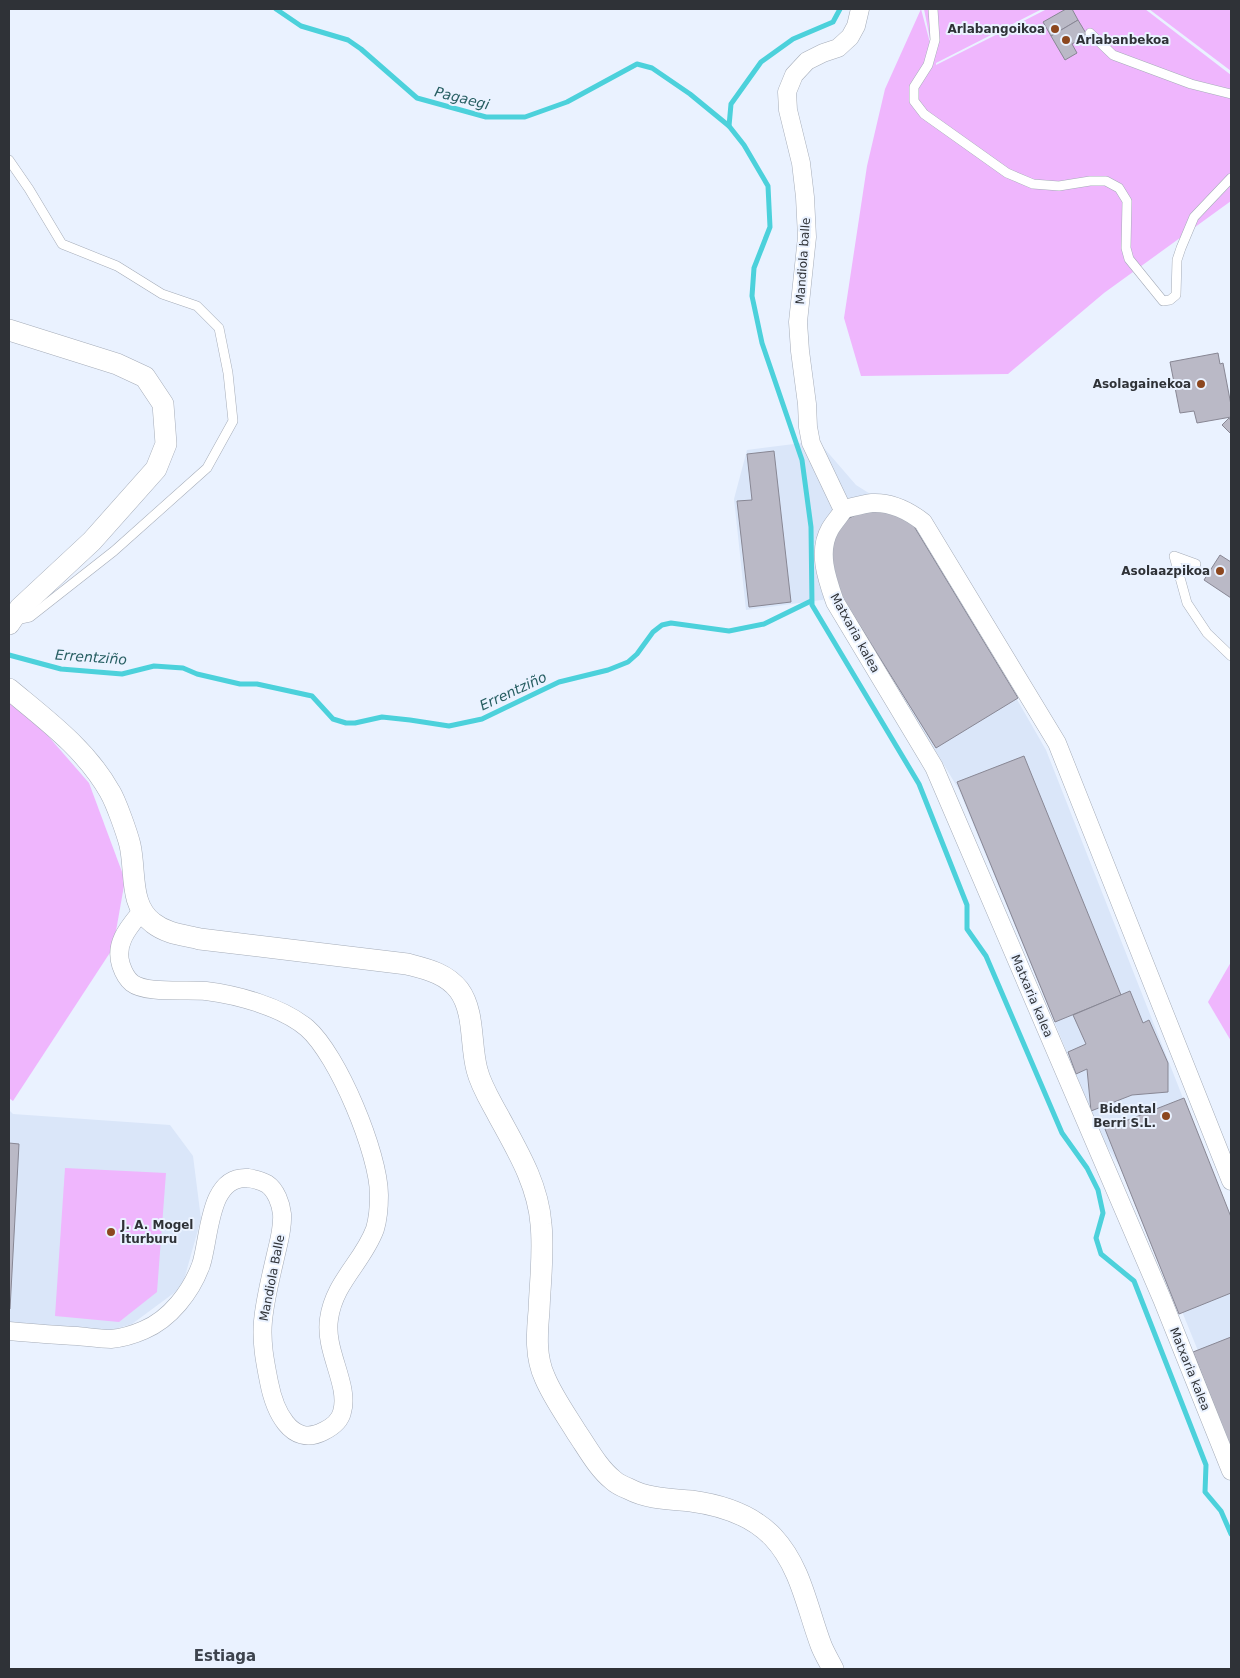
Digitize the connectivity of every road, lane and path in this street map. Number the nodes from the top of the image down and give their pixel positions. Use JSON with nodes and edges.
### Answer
{"nodes":[{"id":1,"x":860,"y":9,"type":"edge"},
{"id":2,"x":933,"y":9,"type":"edge"},
{"id":3,"x":1090,"y":33,"type":"dead end"},
{"id":4,"x":1231,"y":94,"type":"edge"},
{"id":5,"x":9,"y":160,"type":"edge"},
{"id":6,"x":1231,"y":178,"type":"edge"},
{"id":7,"x":9,"y":330,"type":"edge"},
{"id":8,"x":844,"y":510,"type":"junction"},
{"id":9,"x":1196,"y":564,"type":"dead end"},
{"id":10,"x":10,"y":623,"type":"edge"},
{"id":11,"x":1231,"y":656,"type":"edge"},
{"id":12,"x":9,"y":689,"type":"edge"},
{"id":13,"x":142,"y":911,"type":"junction"},
{"id":14,"x":1231,"y":1180,"type":"edge"},
{"id":15,"x":9,"y":1331,"type":"edge"},
{"id":16,"x":1231,"y":1470,"type":"edge"},
{"id":17,"x":833,"y":1669,"type":"edge"}],
"edges":[{"from":1,"to":8,"type":"street","name":"Mandiola balle"},
{"from":2,"to":6,"type":"lane"},
{"from":3,"to":4,"type":"lane"},
{"from":5,"to":10,"type":"lane"},
{"from":7,"to":10,"type":"street"},
{"from":8,"to":14,"type":"street"},
{"from":8,"to":16,"type":"street","name":"Matxaria kalea"},
{"from":9,"to":11,"type":"lane"},
{"from":12,"to":13,"type":"street"},
{"from":13,"to":15,"type":"street","name":"Mandiola Balle"},
{"from":13,"to":17,"type":"street"}]}
